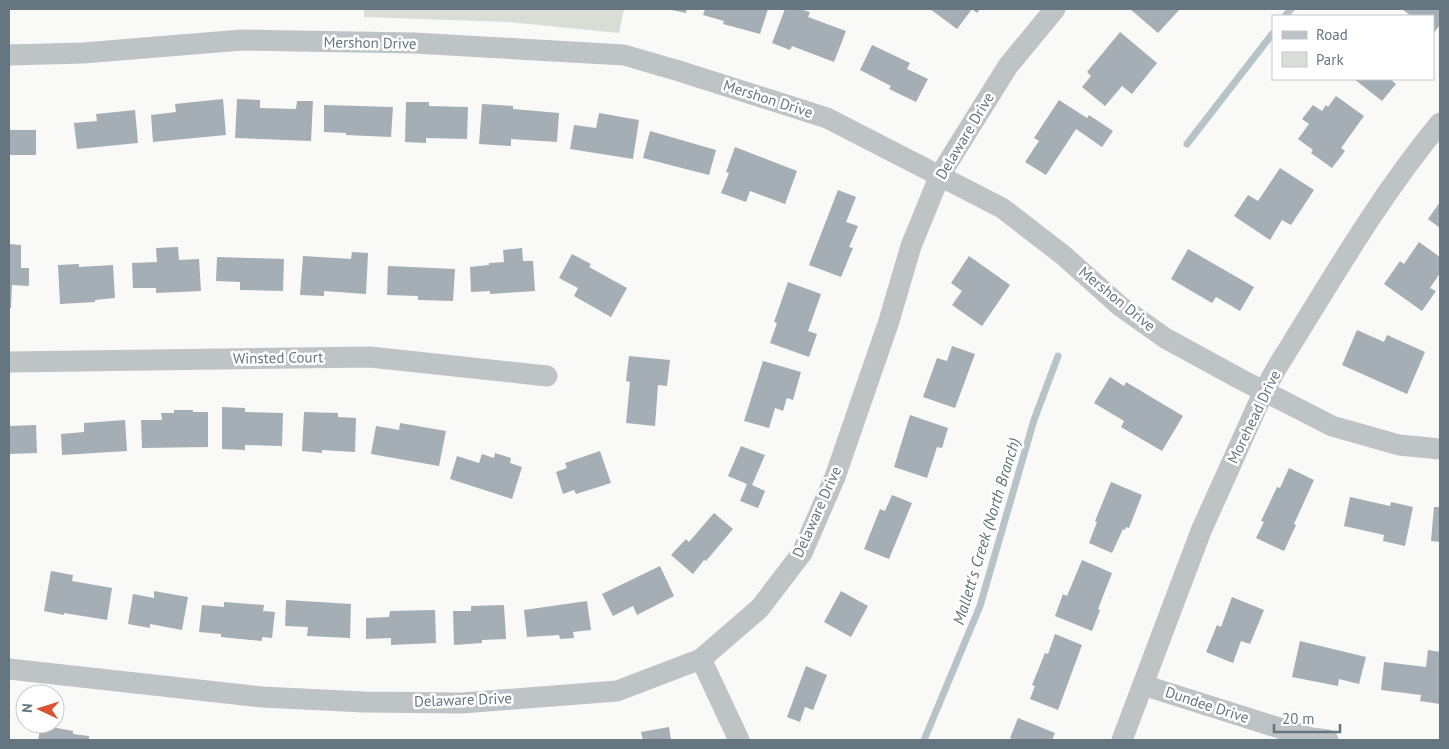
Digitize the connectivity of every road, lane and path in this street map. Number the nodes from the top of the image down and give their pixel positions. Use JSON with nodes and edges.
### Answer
{"nodes":[{"id":1,"x":1055,"y":9,"type":"edge"},
{"id":2,"x":9,"y":54,"type":"edge"},
{"id":3,"x":1440,"y":123,"type":"edge"},
{"id":4,"x":940,"y":175,"type":"junction"},
{"id":5,"x":9,"y":362,"type":"edge"},
{"id":6,"x":547,"y":376,"type":"dead end"},
{"id":7,"x":1264,"y":391,"type":"junction"},
{"id":8,"x":1440,"y":449,"type":"edge"},
{"id":9,"x":701,"y":659,"type":"junction"},
{"id":10,"x":9,"y":669,"type":"edge"},
{"id":11,"x":1144,"y":685,"type":"junction"},
{"id":12,"x":739,"y":740,"type":"edge"},
{"id":13,"x":1122,"y":740,"type":"edge"},
{"id":14,"x":1328,"y":740,"type":"edge"}],
"edges":[{"from":1,"to":4,"type":"street","name":"Delaware Drive"},
{"from":2,"to":4,"type":"street","name":"Mershon Drive"},
{"from":3,"to":7,"type":"street","name":"Morehead Drive"},
{"from":4,"to":7,"type":"street","name":"Mershon Drive"},
{"from":4,"to":9,"type":"street","name":"Delaware Drive"},
{"from":5,"to":6,"type":"street","name":"Winsted Court"},
{"from":7,"to":8,"type":"street","name":"Mershon Drive"},
{"from":7,"to":11,"type":"street","name":"Morehead Drive"},
{"from":9,"to":10,"type":"street","name":"Delaware Drive"},
{"from":9,"to":12,"type":"street"},
{"from":11,"to":13,"type":"street","name":"Morehead Drive"},
{"from":11,"to":14,"type":"street","name":"Dundee Drive"}]}
